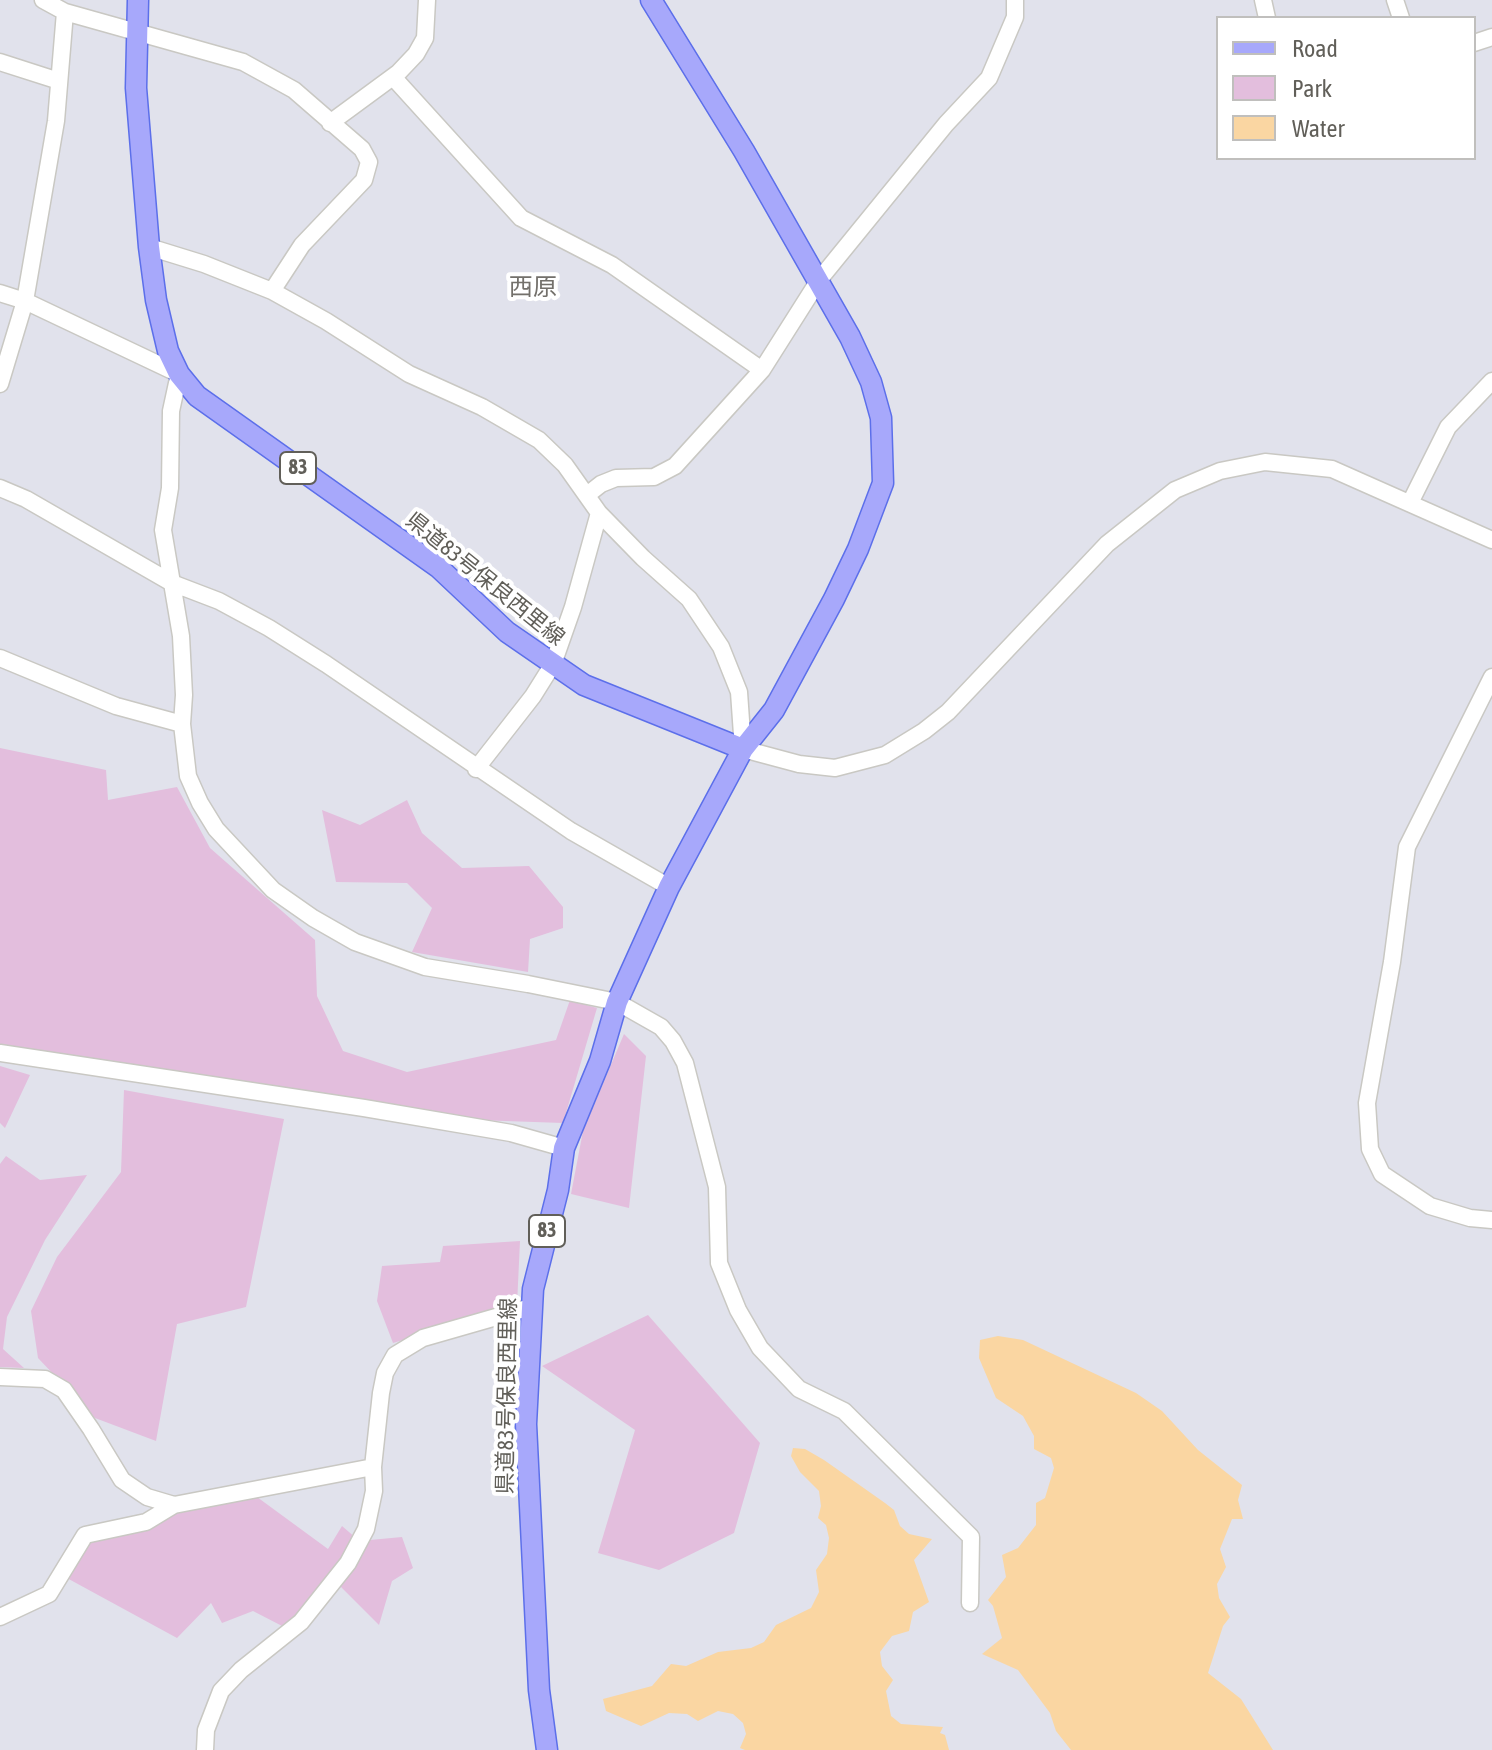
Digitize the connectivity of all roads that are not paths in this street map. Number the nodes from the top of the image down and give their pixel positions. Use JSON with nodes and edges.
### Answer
{"nodes":[{"id":1,"x":43,"y":0,"type":"edge"},
{"id":2,"x":138,"y":0,"type":"edge"},
{"id":3,"x":427,"y":0,"type":"edge"},
{"id":4,"x":651,"y":0,"type":"edge"},
{"id":5,"x":1015,"y":0,"type":"edge"},
{"id":6,"x":65,"y":12,"type":"junction"},
{"id":7,"x":137,"y":33,"type":"junction"},
{"id":8,"x":0,"y":62,"type":"edge"},
{"id":9,"x":393,"y":77,"type":"junction"},
{"id":10,"x":59,"y":81,"type":"junction"},
{"id":11,"x":330,"y":123,"type":"junction"},
{"id":12,"x":149,"y":247,"type":"junction"},
{"id":13,"x":819,"y":280,"type":"junction"},
{"id":14,"x":272,"y":291,"type":"junction"},
{"id":15,"x":0,"y":293,"type":"edge"},
{"id":16,"x":25,"y":301,"type":"junction"},
{"id":17,"x":762,"y":370,"type":"junction"},
{"id":18,"x":179,"y":374,"type":"junction"},
{"id":19,"x":1492,"y":381,"type":"edge"},
{"id":20,"x":0,"y":384,"type":"edge"},
{"id":21,"x":0,"y":488,"type":"edge"},
{"id":22,"x":587,"y":495,"type":"junction"},
{"id":23,"x":1410,"y":503,"type":"junction"},
{"id":24,"x":599,"y":513,"type":"junction"},
{"id":25,"x":1492,"y":540,"type":"edge"},
{"id":26,"x":172,"y":583,"type":"junction"},
{"id":27,"x":0,"y":658,"type":"edge"},
{"id":28,"x":553,"y":664,"type":"junction"},
{"id":29,"x":1492,"y":677,"type":"edge"},
{"id":30,"x":182,"y":724,"type":"junction"},
{"id":31,"x":743,"y":749,"type":"junction"},
{"id":32,"x":476,"y":769,"type":"junction"},
{"id":33,"x":669,"y":887,"type":"junction"},
{"id":34,"x":617,"y":1002,"type":"junction"},
{"id":35,"x":0,"y":1053,"type":"edge"},
{"id":36,"x":564,"y":1148,"type":"junction"},
{"id":37,"x":1492,"y":1220,"type":"edge"},
{"id":38,"x":531,"y":1307,"type":"junction"},
{"id":39,"x":0,"y":1377,"type":"edge"},
{"id":40,"x":373,"y":1467,"type":"junction"},
{"id":41,"x":174,"y":1505,"type":"junction"},
{"id":42,"x":970,"y":1603,"type":"dead end"},
{"id":43,"x":0,"y":1617,"type":"edge"},
{"id":44,"x":205,"y":1750,"type":"edge"},
{"id":45,"x":547,"y":1750,"type":"edge"}],
"edges":[{"from":1,"to":6,"type":"street"},
{"from":2,"to":7,"type":"main road","name":"県道83号保良西里線","number":"83"},
{"from":3,"to":9,"type":"street"},
{"from":4,"to":13,"type":"main road","name":"県道83号保良西里線","number":"83"},
{"from":5,"to":13,"type":"street"},
{"from":6,"to":7,"type":"street"},
{"from":6,"to":10,"type":"street"},
{"from":7,"to":11,"type":"street"},
{"from":7,"to":12,"type":"main road","name":"県道83号保良西里線","number":"83"},
{"from":8,"to":10,"type":"street"},
{"from":9,"to":11,"type":"street"},
{"from":9,"to":17,"type":"street"},
{"from":10,"to":16,"type":"street"},
{"from":11,"to":14,"type":"street"},
{"from":12,"to":14,"type":"street"},
{"from":12,"to":18,"type":"main road","name":"県道83号保良西里線","number":"83"},
{"from":13,"to":17,"type":"street"},
{"from":13,"to":31,"type":"main road","name":"県道83号保良西里線","number":"83"},
{"from":14,"to":22,"type":"street"},
{"from":15,"to":16,"type":"street"},
{"from":16,"to":18,"type":"street"},
{"from":16,"to":20,"type":"street"},
{"from":17,"to":22,"type":"street"},
{"from":18,"to":26,"type":"street"},
{"from":18,"to":28,"type":"main road","name":"県道83号保良西里線","number":"83"},
{"from":19,"to":23,"type":"street"},
{"from":21,"to":26,"type":"street"},
{"from":22,"to":24,"type":"street"},
{"from":23,"to":25,"type":"street"},
{"from":23,"to":31,"type":"street"},
{"from":24,"to":28,"type":"street"},
{"from":24,"to":31,"type":"street"},
{"from":26,"to":30,"type":"street"},
{"from":26,"to":32,"type":"street"},
{"from":27,"to":30,"type":"street"},
{"from":28,"to":31,"type":"main road","name":"県道83号保良西里線","number":"83"},
{"from":28,"to":32,"type":"street"},
{"from":29,"to":37,"type":"street"},
{"from":30,"to":34,"type":"street"},
{"from":31,"to":33,"type":"main road","name":"県道83号保良西里線","number":"83"},
{"from":32,"to":33,"type":"street"},
{"from":33,"to":34,"type":"main road","name":"県道83号保良西里線","number":"83"},
{"from":34,"to":36,"type":"main road","name":"県道83号保良西里線","number":"83"},
{"from":34,"to":42,"type":"street"},
{"from":35,"to":36,"type":"street"},
{"from":36,"to":38,"type":"main road","name":"県道83号保良西里線","number":"83"},
{"from":38,"to":40,"type":"street"},
{"from":38,"to":45,"type":"main road","name":"県道83号保良西里線","number":"83"},
{"from":39,"to":41,"type":"street"},
{"from":40,"to":41,"type":"street"},
{"from":40,"to":44,"type":"street"},
{"from":41,"to":43,"type":"street"}]}
